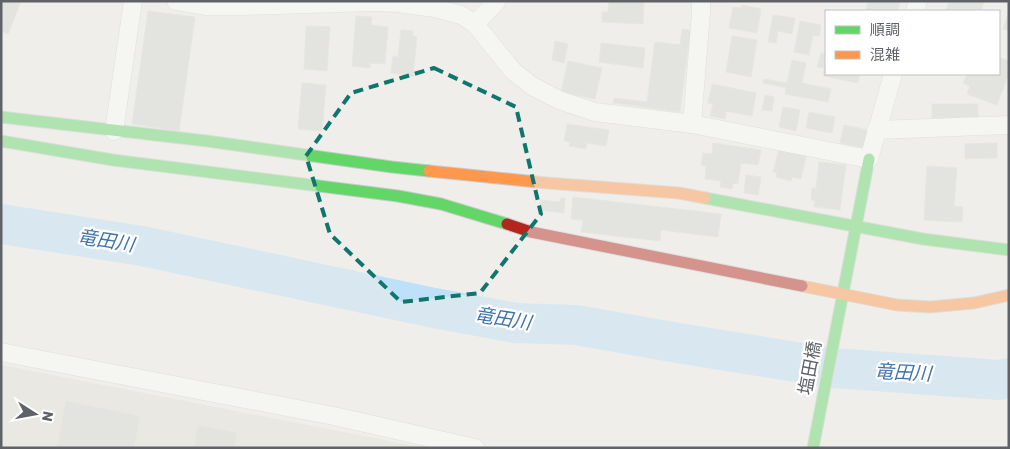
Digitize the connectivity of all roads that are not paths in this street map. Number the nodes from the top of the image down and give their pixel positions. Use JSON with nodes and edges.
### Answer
{"nodes":[{"id":1,"x":133,"y":1,"type":"edge"},
{"id":2,"x":176,"y":1,"type":"edge"},
{"id":3,"x":497,"y":1,"type":"edge"},
{"id":4,"x":701,"y":1,"type":"edge"},
{"id":5,"x":435,"y":4,"type":"edge"},
{"id":6,"x":475,"y":24,"type":"junction"},
{"id":7,"x":893,"y":75,"type":"edge"},
{"id":8,"x":1,"y":117,"type":"edge"},
{"id":9,"x":692,"y":124,"type":"junction"},
{"id":10,"x":1009,"y":125,"type":"edge"},
{"id":11,"x":876,"y":130,"type":"junction"},
{"id":12,"x":114,"y":131,"type":"junction"},
{"id":13,"x":1,"y":141,"type":"edge"},
{"id":14,"x":869,"y":159,"type":"junction"},
{"id":15,"x":855,"y":228,"type":"junction"},
{"id":16,"x":1009,"y":250,"type":"edge"},
{"id":17,"x":842,"y":294,"type":"junction"},
{"id":18,"x":1009,"y":295,"type":"edge"},
{"id":19,"x":1,"y":352,"type":"edge"},
{"id":20,"x":452,"y":446,"type":"edge"},
{"id":21,"x":474,"y":448,"type":"edge"},
{"id":22,"x":812,"y":448,"type":"edge"}],
"edges":[{"from":1,"to":12,"type":"street"},
{"from":2,"to":5,"type":"street"},
{"from":3,"to":6,"type":"street"},
{"from":4,"to":9,"type":"street"},
{"from":5,"to":6,"type":"street"},
{"from":6,"to":9,"type":"street"},
{"from":7,"to":11,"type":"street"},
{"from":8,"to":12,"type":"street"},
{"from":9,"to":14,"type":"street"},
{"from":10,"to":11,"type":"street"},
{"from":11,"to":14,"type":"street"},
{"from":12,"to":15,"type":"street"},
{"from":13,"to":17,"type":"street"},
{"from":14,"to":15,"type":"street","name":"塩田橋"},
{"from":15,"to":16,"type":"street"},
{"from":15,"to":17,"type":"street","name":"塩田橋"},
{"from":17,"to":18,"type":"street"},
{"from":17,"to":22,"type":"street","name":"塩田橋"},
{"from":19,"to":20,"type":"street"},
{"from":20,"to":21,"type":"street"}]}
